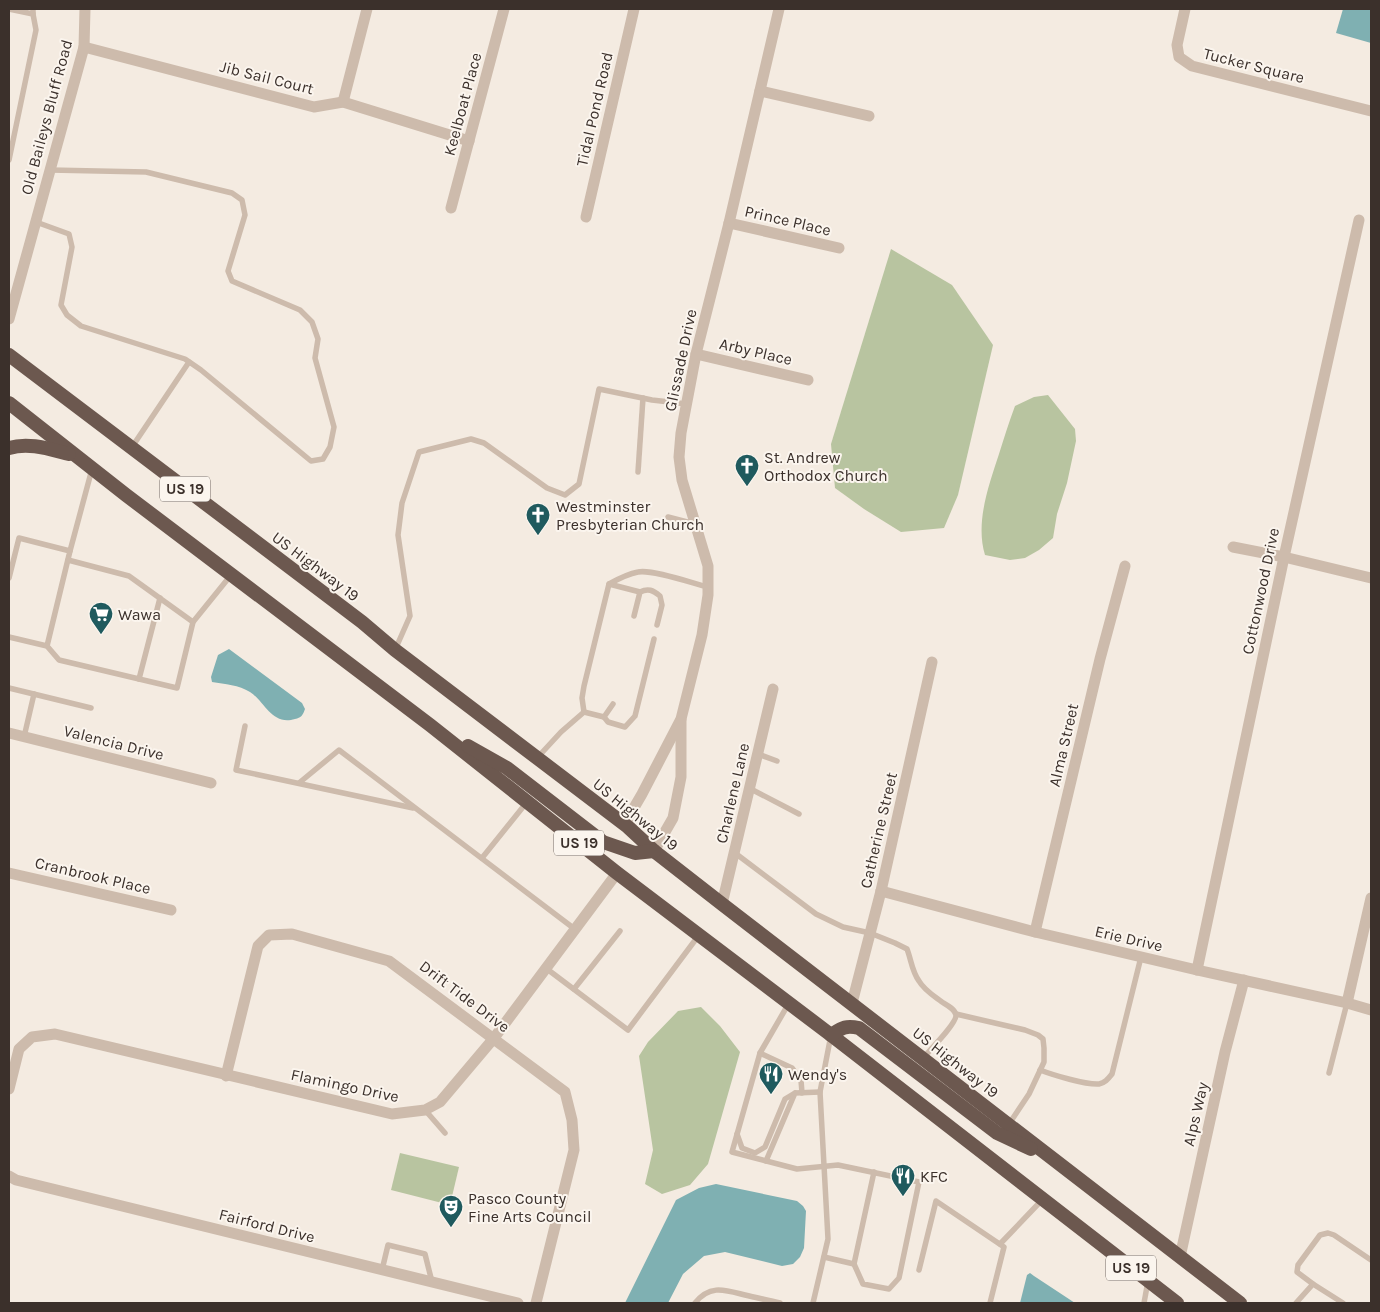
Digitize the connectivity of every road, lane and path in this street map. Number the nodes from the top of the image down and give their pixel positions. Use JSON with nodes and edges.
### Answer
{"nodes":[{"id":1,"x":9,"y":9,"type":"edge"},
{"id":2,"x":85,"y":9,"type":"edge"},
{"id":3,"x":367,"y":9,"type":"edge"},
{"id":4,"x":504,"y":9,"type":"edge"},
{"id":5,"x":634,"y":9,"type":"edge"},
{"id":6,"x":779,"y":9,"type":"edge"},
{"id":7,"x":1185,"y":9,"type":"edge"},
{"id":8,"x":33,"y":11,"type":"edge"},
{"id":9,"x":84,"y":47,"type":"junction"},
{"id":10,"x":760,"y":91,"type":"junction"},
{"id":11,"x":343,"y":102,"type":"junction"},
{"id":12,"x":1371,"y":112,"type":"edge"},
{"id":13,"x":869,"y":116,"type":"dead end"},
{"id":14,"x":469,"y":141,"type":"junction"},
{"id":15,"x":9,"y":160,"type":"edge"},
{"id":16,"x":50,"y":170,"type":"junction"},
{"id":17,"x":451,"y":208,"type":"dead end"},
{"id":18,"x":586,"y":217,"type":"dead end"},
{"id":19,"x":1359,"y":220,"type":"dead end"},
{"id":20,"x":36,"y":222,"type":"junction"},
{"id":21,"x":729,"y":223,"type":"junction"},
{"id":22,"x":839,"y":248,"type":"dead end"},
{"id":23,"x":9,"y":319,"type":"edge"},
{"id":24,"x":9,"y":354,"type":"edge"},
{"id":25,"x":696,"y":354,"type":"junction"},
{"id":26,"x":189,"y":362,"type":"junction"},
{"id":27,"x":808,"y":380,"type":"dead end"},
{"id":28,"x":643,"y":398,"type":"junction"},
{"id":29,"x":9,"y":403,"type":"edge"},
{"id":30,"x":687,"y":404,"type":"junction"},
{"id":31,"x":9,"y":448,"type":"edge"},
{"id":32,"x":132,"y":448,"type":"junction"},
{"id":33,"x":74,"y":455,"type":"junction"},
{"id":34,"x":92,"y":469,"type":"junction"},
{"id":35,"x":638,"y":472,"type":"dead end"},
{"id":36,"x":668,"y":517,"type":"dead end"},
{"id":37,"x":696,"y":524,"type":"junction"},
{"id":38,"x":1233,"y":546,"type":"dead end"},
{"id":39,"x":70,"y":551,"type":"junction"},
{"id":40,"x":1284,"y":557,"type":"junction"},
{"id":41,"x":68,"y":560,"type":"junction"},
{"id":42,"x":1125,"y":566,"type":"dead end"},
{"id":43,"x":231,"y":575,"type":"junction"},
{"id":44,"x":9,"y":578,"type":"edge"},
{"id":45,"x":1371,"y":578,"type":"edge"},
{"id":46,"x":608,"y":584,"type":"junction"},
{"id":47,"x":708,"y":587,"type":"junction"},
{"id":48,"x":640,"y":592,"type":"junction"},
{"id":49,"x":160,"y":598,"type":"junction"},
{"id":50,"x":634,"y":616,"type":"dead end"},
{"id":51,"x":193,"y":622,"type":"junction"},
{"id":52,"x":657,"y":625,"type":"dead end"},
{"id":53,"x":9,"y":637,"type":"edge"},
{"id":54,"x":654,"y":639,"type":"dead end"},
{"id":55,"x":46,"y":646,"type":"junction"},
{"id":56,"x":395,"y":650,"type":"junction"},
{"id":57,"x":932,"y":662,"type":"dead end"},
{"id":58,"x":139,"y":679,"type":"junction"},
{"id":59,"x":9,"y":688,"type":"edge"},
{"id":60,"x":773,"y":689,"type":"dead end"},
{"id":61,"x":34,"y":694,"type":"junction"},
{"id":62,"x":613,"y":704,"type":"dead end"},
{"id":63,"x":91,"y":708,"type":"dead end"},
{"id":64,"x":584,"y":712,"type":"junction"},
{"id":65,"x":604,"y":717,"type":"junction"},
{"id":66,"x":681,"y":719,"type":"junction"},
{"id":67,"x":430,"y":725,"type":"junction"},
{"id":68,"x":245,"y":726,"type":"dead end"},
{"id":69,"x":9,"y":733,"type":"edge"},
{"id":70,"x":24,"y":737,"type":"junction"},
{"id":71,"x":758,"y":754,"type":"junction"},
{"id":72,"x":537,"y":758,"type":"junction"},
{"id":73,"x":777,"y":761,"type":"dead end"},
{"id":74,"x":211,"y":783,"type":"dead end"},
{"id":75,"x":299,"y":783,"type":"junction"},
{"id":76,"x":750,"y":788,"type":"junction"},
{"id":77,"x":527,"y":802,"type":"junction"},
{"id":78,"x":415,"y":808,"type":"junction"},
{"id":79,"x":798,"y":814,"type":"dead end"},
{"id":80,"x":628,"y":827,"type":"junction"},
{"id":81,"x":654,"y":851,"type":"junction"},
{"id":82,"x":734,"y":853,"type":"junction"},
{"id":83,"x":482,"y":858,"type":"junction"},
{"id":84,"x":9,"y":873,"type":"edge"},
{"id":85,"x":618,"y":873,"type":"junction"},
{"id":86,"x":881,"y":891,"type":"junction"},
{"id":87,"x":1371,"y":898,"type":"edge"},
{"id":88,"x":722,"y":904,"type":"junction"},
{"id":89,"x":171,"y":910,"type":"dead end"},
{"id":90,"x":576,"y":930,"type":"junction"},
{"id":91,"x":620,"y":931,"type":"dead end"},
{"id":92,"x":1035,"y":932,"type":"junction"},
{"id":93,"x":870,"y":933,"type":"junction"},
{"id":94,"x":699,"y":935,"type":"junction"},
{"id":95,"x":1141,"y":957,"type":"junction"},
{"id":96,"x":547,"y":969,"type":"junction"},
{"id":97,"x":1197,"y":970,"type":"junction"},
{"id":98,"x":1244,"y":980,"type":"junction"},
{"id":99,"x":574,"y":989,"type":"junction"},
{"id":100,"x":789,"y":1003,"type":"junction"},
{"id":101,"x":852,"y":1003,"type":"junction"},
{"id":102,"x":1346,"y":1003,"type":"junction"},
{"id":103,"x":1371,"y":1010,"type":"edge"},
{"id":104,"x":956,"y":1014,"type":"junction"},
{"id":105,"x":830,"y":1035,"type":"junction"},
{"id":106,"x":494,"y":1038,"type":"junction"},
{"id":107,"x":760,"y":1053,"type":"junction"},
{"id":108,"x":923,"y":1058,"type":"junction"},
{"id":109,"x":11,"y":1070,"type":"edge"},
{"id":110,"x":1040,"y":1070,"type":"junction"},
{"id":111,"x":1329,"y":1073,"type":"dead end"},
{"id":112,"x":226,"y":1076,"type":"junction"},
{"id":113,"x":9,"y":1089,"type":"edge"},
{"id":114,"x":820,"y":1092,"type":"junction"},
{"id":115,"x":799,"y":1093,"type":"junction"},
{"id":116,"x":425,"y":1110,"type":"junction"},
{"id":117,"x":1008,"y":1124,"type":"junction"},
{"id":118,"x":445,"y":1133,"type":"dead end"},
{"id":119,"x":737,"y":1134,"type":"junction"},
{"id":120,"x":766,"y":1161,"type":"junction"},
{"id":121,"x":1058,"y":1163,"type":"junction"},
{"id":122,"x":824,"y":1166,"type":"junction"},
{"id":123,"x":874,"y":1172,"type":"junction"},
{"id":124,"x":9,"y":1176,"type":"edge"},
{"id":125,"x":1042,"y":1200,"type":"junction"},
{"id":126,"x":1000,"y":1244,"type":"junction"},
{"id":127,"x":824,"y":1257,"type":"junction"},
{"id":128,"x":1180,"y":1257,"type":"junction"},
{"id":129,"x":1371,"y":1260,"type":"edge"},
{"id":130,"x":854,"y":1264,"type":"junction"},
{"id":131,"x":382,"y":1270,"type":"junction"},
{"id":132,"x":919,"y":1270,"type":"dead end"},
{"id":133,"x":1148,"y":1281,"type":"junction"},
{"id":134,"x":432,"y":1282,"type":"junction"},
{"id":135,"x":1313,"y":1284,"type":"junction"},
{"id":136,"x":518,"y":1303,"type":"edge"},
{"id":137,"x":536,"y":1303,"type":"edge"},
{"id":138,"x":694,"y":1303,"type":"edge"},
{"id":139,"x":780,"y":1303,"type":"edge"},
{"id":140,"x":813,"y":1303,"type":"edge"},
{"id":141,"x":990,"y":1303,"type":"edge"},
{"id":142,"x":1144,"y":1303,"type":"edge"},
{"id":143,"x":1177,"y":1303,"type":"edge"},
{"id":144,"x":1240,"y":1303,"type":"edge"},
{"id":145,"x":1296,"y":1303,"type":"edge"},
{"id":146,"x":1343,"y":1303,"type":"edge"}],
"edges":[{"from":1,"to":8,"type":"lane"},
{"from":2,"to":9,"type":"street","name":"Old Baileys Bluff Road"},
{"from":3,"to":11,"type":"street"},
{"from":4,"to":14,"type":"street","name":"Keelboat Place"},
{"from":5,"to":18,"type":"street","name":"Tidal Pond Road"},
{"from":6,"to":10,"type":"street","name":"Glissade Drive"},
{"from":7,"to":12,"type":"street","name":"Tucker Square"},
{"from":8,"to":15,"type":"lane"},
{"from":9,"to":11,"type":"street","name":"Jib Sail Court"},
{"from":9,"to":16,"type":"street","name":"Old Baileys Bluff Road"},
{"from":10,"to":13,"type":"street"},
{"from":10,"to":21,"type":"street","name":"Glissade Drive"},
{"from":11,"to":14,"type":"street","name":"Jib Sail Court"},
{"from":14,"to":17,"type":"street","name":"Keelboat Place"},
{"from":16,"to":20,"type":"street","name":"Old Baileys Bluff Road"},
{"from":16,"to":26,"type":"lane"},
{"from":19,"to":40,"type":"street","name":"Cottonwood Drive"},
{"from":20,"to":23,"type":"street","name":"Old Baileys Bluff Road"},
{"from":20,"to":26,"type":"lane"},
{"from":21,"to":22,"type":"street","name":"Prince Place"},
{"from":21,"to":25,"type":"street","name":"Glissade Drive"},
{"from":24,"to":32,"type":"highway","name":"US Highway 19","number":"US 19"},
{"from":25,"to":27,"type":"street","name":"Arby Place"},
{"from":25,"to":30,"type":"street","name":"Glissade Drive"},
{"from":26,"to":32,"type":"lane"},
{"from":28,"to":30,"type":"lane"},
{"from":28,"to":35,"type":"lane"},
{"from":28,"to":56,"type":"lane"},
{"from":29,"to":33,"type":"highway","number":"US 19"},
{"from":30,"to":37,"type":"street","name":"Glissade Drive"},
{"from":31,"to":33,"type":"highway"},
{"from":32,"to":56,"type":"highway","name":"US Highway 19","number":"US 19"},
{"from":33,"to":34,"type":"highway","number":"US 19"},
{"from":34,"to":39,"type":"lane"},
{"from":34,"to":43,"type":"highway","number":"US 19"},
{"from":36,"to":37,"type":"lane"},
{"from":37,"to":47,"type":"street","name":"Glissade Drive"},
{"from":38,"to":40,"type":"street"},
{"from":39,"to":41,"type":"lane"},
{"from":39,"to":44,"type":"lane"},
{"from":40,"to":45,"type":"street"},
{"from":40,"to":97,"type":"street","name":"Cottonwood Drive"},
{"from":41,"to":49,"type":"lane"},
{"from":41,"to":55,"type":"lane"},
{"from":42,"to":92,"type":"street","name":"Alma Street"},
{"from":43,"to":51,"type":"lane"},
{"from":43,"to":67,"type":"highway","number":"US 19"},
{"from":46,"to":47,"type":"lane"},
{"from":46,"to":48,"type":"lane"},
{"from":46,"to":64,"type":"lane"},
{"from":47,"to":66,"type":"street","name":"Glissade Drive"},
{"from":48,"to":50,"type":"lane"},
{"from":48,"to":52,"type":"lane"},
{"from":49,"to":51,"type":"lane"},
{"from":49,"to":58,"type":"lane"},
{"from":51,"to":58,"type":"lane"},
{"from":53,"to":55,"type":"lane"},
{"from":54,"to":65,"type":"lane"},
{"from":55,"to":58,"type":"lane"},
{"from":56,"to":72,"type":"highway","name":"US Highway 19","number":"US 19"},
{"from":57,"to":86,"type":"street","name":"Catherine Street"},
{"from":59,"to":61,"type":"lane"},
{"from":60,"to":71,"type":"street","name":"Charlene Lane"},
{"from":61,"to":63,"type":"lane"},
{"from":61,"to":70,"type":"lane"},
{"from":62,"to":65,"type":"lane"},
{"from":64,"to":65,"type":"lane"},
{"from":64,"to":72,"type":"lane"},
{"from":66,"to":80,"type":"street","name":"Glissade Drive"},
{"from":66,"to":81,"type":"street","name":"Glissade Drive"},
{"from":67,"to":77,"type":"highway","number":"US 19"},
{"from":67,"to":81,"type":"highway"},
{"from":68,"to":75,"type":"lane"},
{"from":69,"to":70,"type":"street","name":"Valencia Drive"},
{"from":70,"to":74,"type":"street","name":"Valencia Drive"},
{"from":71,"to":73,"type":"lane"},
{"from":71,"to":76,"type":"street","name":"Charlene Lane"},
{"from":72,"to":80,"type":"highway","name":"US Highway 19","number":"US 19"},
{"from":75,"to":78,"type":"lane"},
{"from":75,"to":78,"type":"lane"},
{"from":76,"to":79,"type":"lane"},
{"from":76,"to":82,"type":"street","name":"Charlene Lane"},
{"from":77,"to":83,"type":"lane"},
{"from":77,"to":85,"type":"highway","number":"US 19"},
{"from":78,"to":83,"type":"lane"},
{"from":80,"to":81,"type":"highway","name":"US Highway 19","number":"US 19"},
{"from":81,"to":88,"type":"highway","name":"US Highway 19","number":"US 19"},
{"from":82,"to":88,"type":"street","name":"Charlene Lane"},
{"from":82,"to":93,"type":"lane"},
{"from":83,"to":90,"type":"lane"},
{"from":84,"to":89,"type":"street","name":"Cranbrook Place"},
{"from":85,"to":90,"type":"street","name":"Flamingo Drive"},
{"from":85,"to":94,"type":"highway","number":"US 19"},
{"from":86,"to":92,"type":"street","name":"Erie Drive"},
{"from":86,"to":93,"type":"street","name":"Catherine Street"},
{"from":87,"to":102,"type":"street"},
{"from":88,"to":101,"type":"highway","name":"US Highway 19","number":"US 19"},
{"from":90,"to":96,"type":"street","name":"Flamingo Drive"},
{"from":91,"to":99,"type":"lane"},
{"from":92,"to":95,"type":"street","name":"Erie Drive"},
{"from":93,"to":101,"type":"street","name":"Catherine Street"},
{"from":93,"to":104,"type":"lane"},
{"from":94,"to":99,"type":"lane"},
{"from":94,"to":100,"type":"highway","number":"US 19"},
{"from":95,"to":97,"type":"street","name":"Erie Drive"},
{"from":95,"to":110,"type":"lane"},
{"from":96,"to":99,"type":"lane"},
{"from":96,"to":106,"type":"street","name":"Flamingo Drive"},
{"from":97,"to":98,"type":"street","name":"Erie Drive"},
{"from":98,"to":102,"type":"street","name":"Erie Drive"},
{"from":98,"to":128,"type":"street","name":"Alps Way"},
{"from":100,"to":105,"type":"highway","number":"US 19"},
{"from":100,"to":107,"type":"lane"},
{"from":101,"to":108,"type":"highway","name":"US Highway 19","number":"US 19"},
{"from":102,"to":103,"type":"street","name":"Erie Drive"},
{"from":102,"to":111,"type":"lane"},
{"from":104,"to":108,"type":"lane"},
{"from":104,"to":110,"type":"lane"},
{"from":105,"to":114,"type":"lane"},
{"from":105,"to":121,"type":"highway"},
{"from":105,"to":125,"type":"highway","number":"US 19"},
{"from":106,"to":112,"type":"street","name":"Drift Tide Drive"},
{"from":106,"to":116,"type":"street","name":"Flamingo Drive"},
{"from":106,"to":137,"type":"street","name":"Drift Tide Drive"},
{"from":107,"to":115,"type":"lane"},
{"from":107,"to":119,"type":"lane"},
{"from":108,"to":117,"type":"highway","name":"US Highway 19","number":"US 19"},
{"from":109,"to":112,"type":"street","name":"Flamingo Drive"},
{"from":109,"to":113,"type":"street"},
{"from":110,"to":117,"type":"lane"},
{"from":112,"to":116,"type":"street","name":"Flamingo Drive"},
{"from":114,"to":115,"type":"lane"},
{"from":114,"to":122,"type":"lane"},
{"from":115,"to":119,"type":"lane"},
{"from":115,"to":120,"type":"lane"},
{"from":116,"to":118,"type":"lane"},
{"from":117,"to":121,"type":"highway","name":"US Highway 19","number":"US 19"},
{"from":119,"to":120,"type":"lane"},
{"from":120,"to":122,"type":"lane"},
{"from":121,"to":128,"type":"highway","name":"US Highway 19","number":"US 19"},
{"from":122,"to":123,"type":"lane"},
{"from":122,"to":127,"type":"lane"},
{"from":123,"to":130,"type":"lane"},
{"from":123,"to":130,"type":"lane"},
{"from":124,"to":131,"type":"street","name":"Fairford Drive"},
{"from":125,"to":126,"type":"lane"},
{"from":125,"to":133,"type":"highway","number":"US 19"},
{"from":126,"to":132,"type":"lane"},
{"from":126,"to":141,"type":"lane"},
{"from":127,"to":130,"type":"lane"},
{"from":127,"to":140,"type":"lane"},
{"from":128,"to":144,"type":"highway","name":"US Highway 19","number":"US 19"},
{"from":129,"to":135,"type":"lane"},
{"from":131,"to":134,"type":"street","name":"Fairford Drive"},
{"from":131,"to":134,"type":"lane"},
{"from":133,"to":142,"type":"lane"},
{"from":133,"to":143,"type":"highway","number":"US 19"},
{"from":134,"to":136,"type":"street","name":"Fairford Drive"},
{"from":135,"to":145,"type":"lane"},
{"from":135,"to":146,"type":"lane"},
{"from":138,"to":139,"type":"lane"}]}
